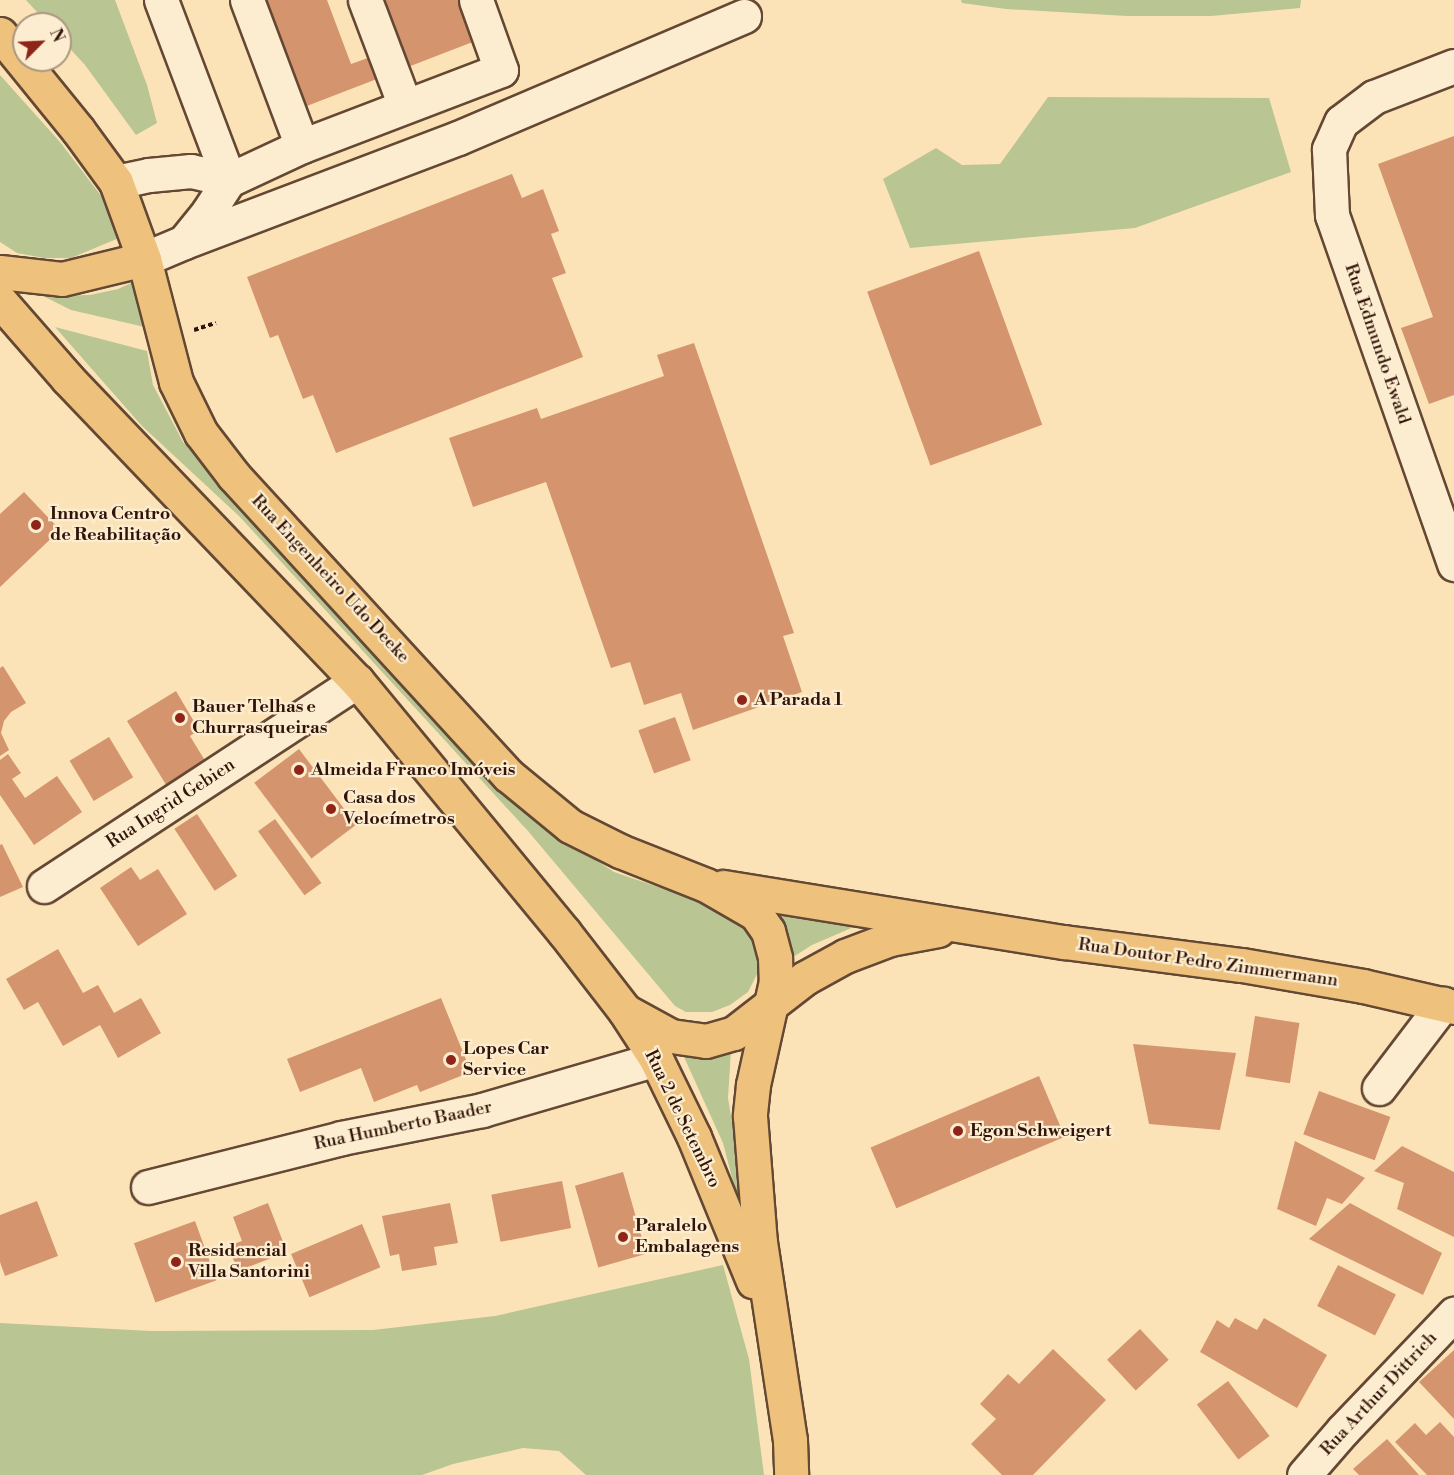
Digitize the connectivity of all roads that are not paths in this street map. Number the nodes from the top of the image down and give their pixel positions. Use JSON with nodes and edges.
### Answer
{"nodes":[{"id":1,"x":161,"y":0,"type":"edge"},
{"id":2,"x":247,"y":0,"type":"edge"},
{"id":3,"x":365,"y":0,"type":"edge"},
{"id":4,"x":477,"y":0,"type":"edge"},
{"id":5,"x":744,"y":16,"type":"dead end"},
{"id":6,"x":0,"y":34,"type":"edge"},
{"id":7,"x":1454,"y":66,"type":"edge"},
{"id":8,"x":405,"y":106,"type":"junction"},
{"id":9,"x":302,"y":146,"type":"junction"},
{"id":10,"x":229,"y":180,"type":"junction"},
{"id":11,"x":116,"y":182,"type":"junction"},
{"id":12,"x":184,"y":242,"type":"junction"},
{"id":13,"x":144,"y":259,"type":"junction"},
{"id":14,"x":0,"y":272,"type":"edge"},
{"id":15,"x":0,"y":301,"type":"edge"},
{"id":16,"x":1454,"y":564,"type":"edge"},
{"id":17,"x":357,"y":681,"type":"junction"},
{"id":18,"x":706,"y":885,"type":"junction"},
{"id":19,"x":44,"y":886,"type":"dead end"},
{"id":20,"x":961,"y":925,"type":"junction"},
{"id":21,"x":772,"y":1006,"type":"junction"},
{"id":22,"x":1448,"y":1006,"type":"edge"},
{"id":23,"x":625,"y":1011,"type":"junction"},
{"id":24,"x":656,"y":1059,"type":"junction"},
{"id":25,"x":1379,"y":1088,"type":"dead end"},
{"id":26,"x":148,"y":1186,"type":"dead end"},
{"id":27,"x":1454,"y":1314,"type":"edge"},
{"id":28,"x":773,"y":1330,"type":"junction"},
{"id":29,"x":791,"y":1475,"type":"edge"},
{"id":30,"x":1304,"y":1475,"type":"edge"}],
"edges":[{"from":1,"to":10,"type":"street"},
{"from":2,"to":9,"type":"street"},
{"from":3,"to":8,"type":"street"},
{"from":4,"to":8,"type":"street"},
{"from":5,"to":12,"type":"street"},
{"from":6,"to":11,"type":"main road","name":"Rua Engenheiro Udo Deeke"},
{"from":7,"to":16,"type":"street","name":"Rua Edmundo Ewald"},
{"from":8,"to":9,"type":"street"},
{"from":9,"to":10,"type":"street"},
{"from":10,"to":11,"type":"street"},
{"from":10,"to":12,"type":"street"},
{"from":11,"to":13,"type":"main road","name":"Rua Engenheiro Udo Deeke"},
{"from":12,"to":13,"type":"street"},
{"from":13,"to":14,"type":"main road"},
{"from":13,"to":18,"type":"main road","name":"Rua Engenheiro Udo Deeke"},
{"from":15,"to":17,"type":"main road"},
{"from":17,"to":19,"type":"street","name":"Rua Ingrid Gebien"},
{"from":17,"to":23,"type":"main road"},
{"from":18,"to":20,"type":"main road","name":"Rua Doutor Pedro Zimmermann"},
{"from":18,"to":21,"type":"main road","name":"Rua Engenheiro Udo Deeke"},
{"from":20,"to":21,"type":"main road","name":"Rua Doutor Pedro Zimmermann"},
{"from":20,"to":22,"type":"main road","name":"Rua Doutor Pedro Zimmermann"},
{"from":21,"to":23,"type":"main road","name":"Rua Doutor Pedro Zimmermann"},
{"from":21,"to":28,"type":"main road","name":"Rua 2 de Setembro"},
{"from":22,"to":25,"type":"street"},
{"from":23,"to":24,"type":"main road","name":"Rua 2 de Setembro"},
{"from":24,"to":26,"type":"street","name":"Rua Humberto Baader"},
{"from":24,"to":28,"type":"main road","name":"Rua 2 de Setembro"},
{"from":27,"to":30,"type":"street","name":"Rua Arthur Dittrich"},
{"from":28,"to":29,"type":"main road","name":"Rua 2 de Setembro"}]}
